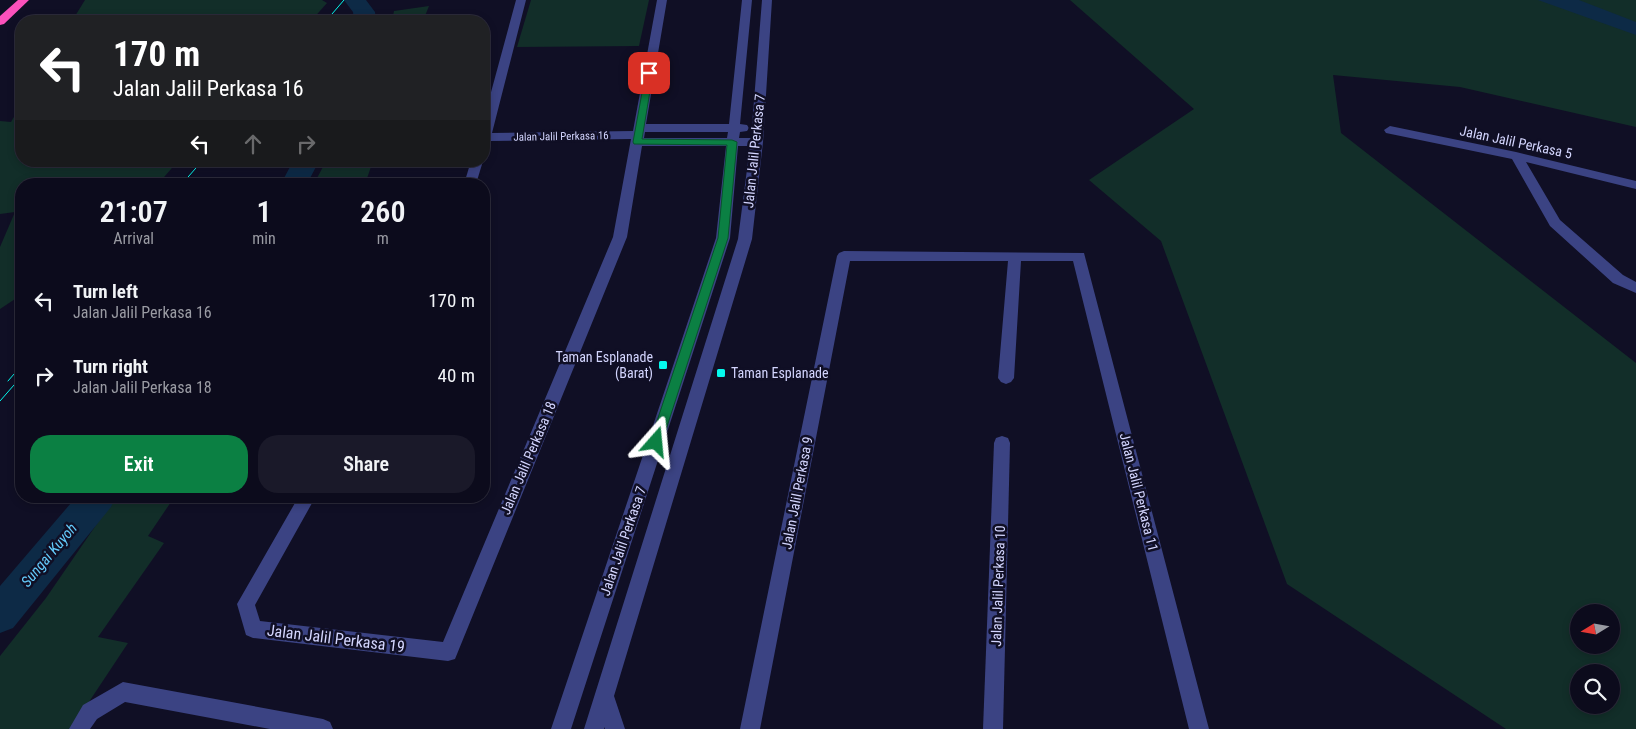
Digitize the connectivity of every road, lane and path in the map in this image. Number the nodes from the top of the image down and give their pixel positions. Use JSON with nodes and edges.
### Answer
{"nodes":[{"id":1,"x":24,"y":0,"type":"edge"},
{"id":2,"x":521,"y":0,"type":"edge"},
{"id":3,"x":662,"y":0,"type":"edge"},
{"id":4,"x":748,"y":0,"type":"edge"},
{"id":5,"x":767,"y":0,"type":"edge"},
{"id":6,"x":0,"y":22,"type":"edge"},
{"id":7,"x":490,"y":116,"type":"edge"},
{"id":8,"x":1390,"y":130,"type":"dead end"},
{"id":9,"x":638,"y":135,"type":"junction"},
{"id":10,"x":733,"y":135,"type":"junction"},
{"id":11,"x":757,"y":135,"type":"junction"},
{"id":12,"x":490,"y":138,"type":"edge"},
{"id":13,"x":1516,"y":156,"type":"junction"},
{"id":14,"x":1636,"y":185,"type":"edge"},
{"id":15,"x":1015,"y":256,"type":"junction"},
{"id":16,"x":1636,"y":288,"type":"edge"},
{"id":17,"x":1006,"y":378,"type":"dead end"},
{"id":18,"x":1002,"y":443,"type":"dead end"},
{"id":19,"x":304,"y":503,"type":"edge"},
{"id":20,"x":448,"y":652,"type":"joint"},
{"id":21,"x":571,"y":696,"type":"junction"},
{"id":22,"x":604,"y":696,"type":"junction"},
{"id":23,"x":79,"y":729,"type":"edge"},
{"id":24,"x":323,"y":729,"type":"edge"},
{"id":25,"x":548,"y":729,"type":"edge"},
{"id":26,"x":561,"y":729,"type":"edge"},
{"id":27,"x":594,"y":729,"type":"edge"},
{"id":28,"x":615,"y":729,"type":"edge"},
{"id":29,"x":750,"y":729,"type":"edge"},
{"id":30,"x":993,"y":729,"type":"edge"},
{"id":31,"x":1199,"y":729,"type":"edge"}],
"edges":[{"from":1,"to":6,"type":"highway"},
{"from":2,"to":7,"type":"street"},
{"from":3,"to":9,"type":"street","name":"Jalan Jalil Perkasa 18"},
{"from":4,"to":10,"type":"street","name":"Jalan Jalil Perkasa 7"},
{"from":5,"to":11,"type":"street","name":"Jalan Jalil Perkasa 7"},
{"from":8,"to":13,"type":"street","name":"Jalan Jalil Perkasa 5"},
{"from":9,"to":10,"type":"street","name":"Jalan Jalil Perkasa 16"},
{"from":9,"to":12,"type":"street","name":"Jalan Jalil Perkasa 16"},
{"from":9,"to":20,"type":"street","name":"Jalan Jalil Perkasa 18"},
{"from":10,"to":11,"type":"street","name":"Jalan Jalil Perkasa 16"},
{"from":10,"to":21,"type":"street","name":"Jalan Jalil Perkasa 7"},
{"from":11,"to":22,"type":"street","name":"Jalan Jalil Perkasa 7"},
{"from":13,"to":14,"type":"street","name":"Jalan Jalil Perkasa 5"},
{"from":13,"to":16,"type":"street"},
{"from":15,"to":17,"type":"street"},
{"from":15,"to":29,"type":"street","name":"Jalan Jalil Perkasa 9"},
{"from":15,"to":31,"type":"street","name":"Jalan Jalil Perkasa 11"},
{"from":18,"to":30,"type":"street","name":"Jalan Jalil Perkasa 10"},
{"from":19,"to":20,"type":"street","name":"Jalan Jalil Perkasa 19"},
{"from":21,"to":25,"type":"street"},
{"from":21,"to":26,"type":"street","name":"Jalan Jalil Perkasa 7"},
{"from":22,"to":27,"type":"street","name":"Jalan Jalil Perkasa 7"},
{"from":22,"to":28,"type":"street"},
{"from":23,"to":24,"type":"street"}]}
